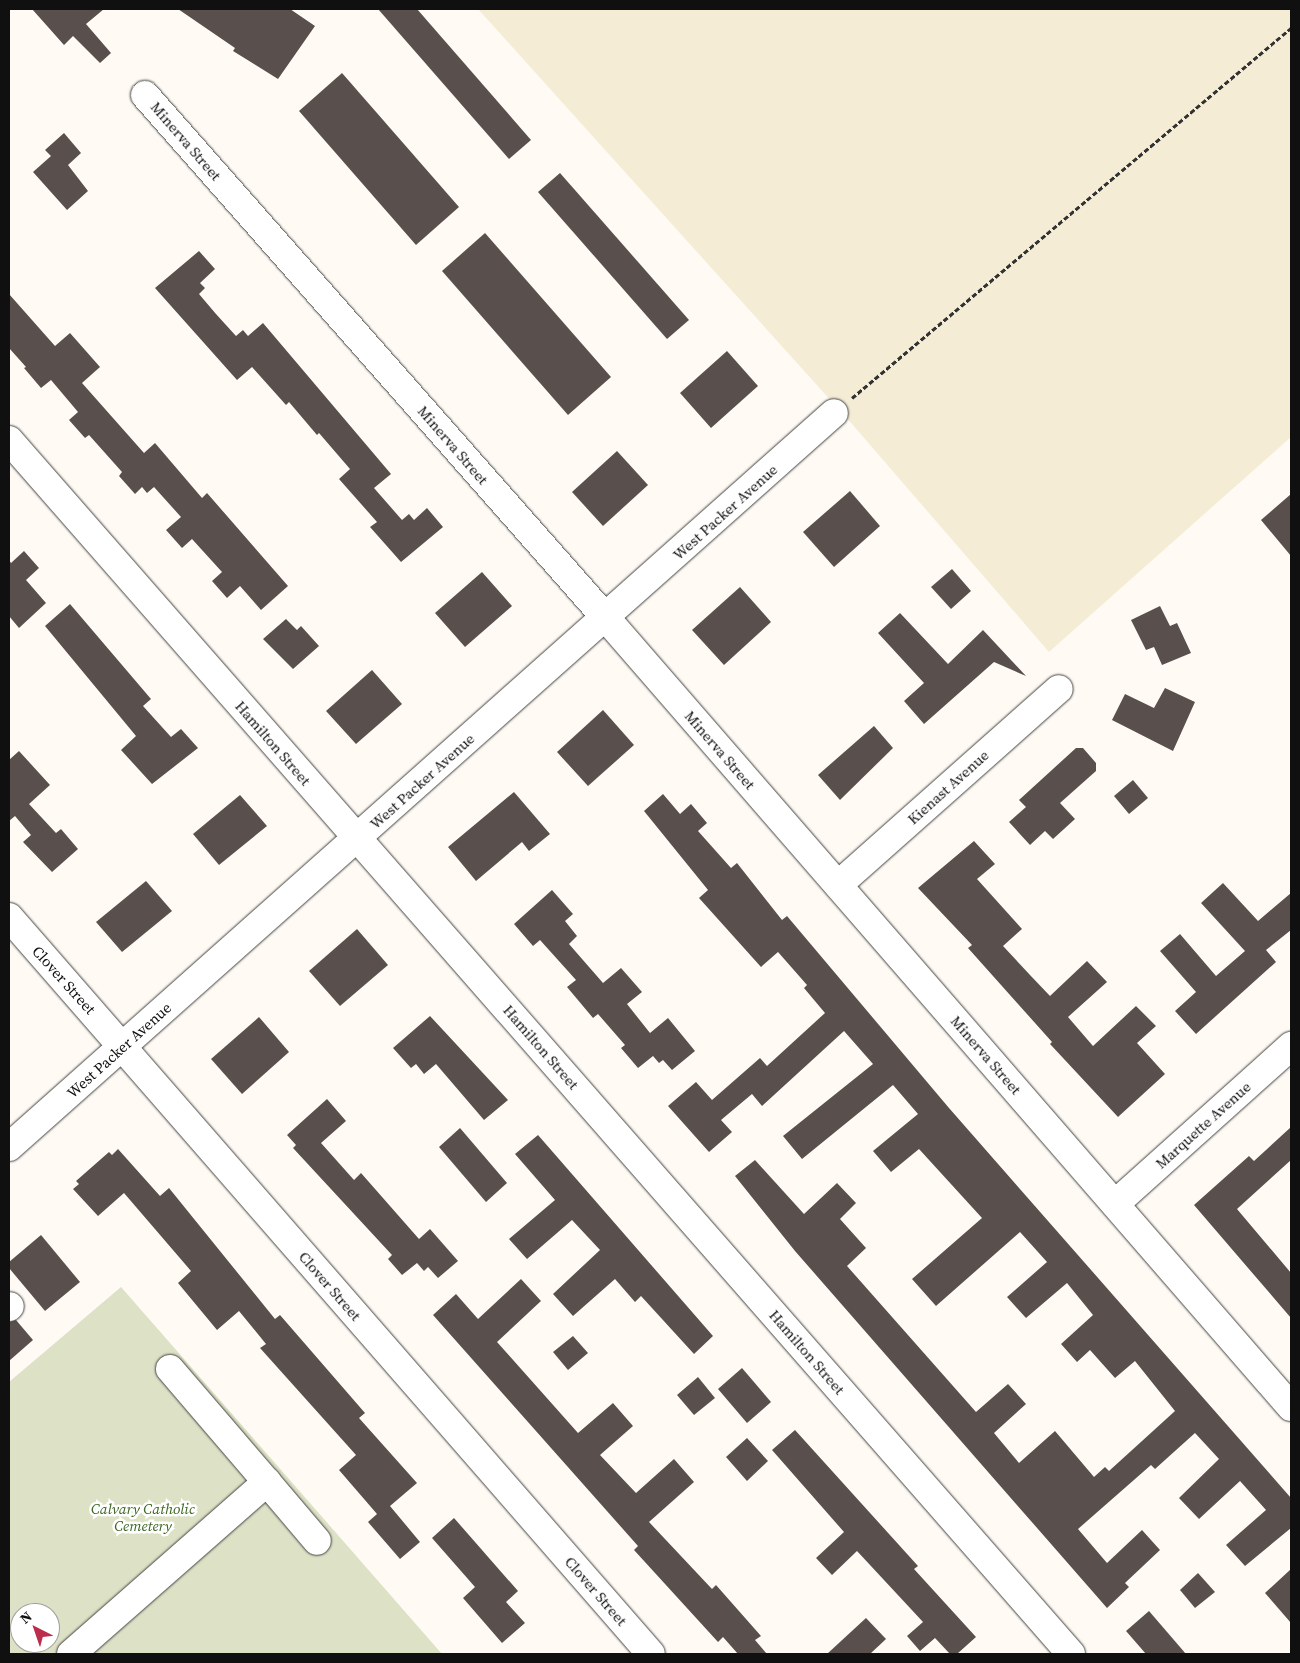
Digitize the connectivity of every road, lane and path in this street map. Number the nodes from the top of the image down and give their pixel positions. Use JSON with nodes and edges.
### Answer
{"nodes":[{"id":1,"x":1291,"y":28,"type":"edge"},
{"id":2,"x":145,"y":95,"type":"dead end"},
{"id":3,"x":834,"y":414,"type":"joint"},
{"id":4,"x":9,"y":440,"type":"edge"},
{"id":5,"x":606,"y":618,"type":"junction"},
{"id":6,"x":1058,"y":689,"type":"dead end"},
{"id":7,"x":358,"y":838,"type":"junction"},
{"id":8,"x":838,"y":885,"type":"junction"},
{"id":9,"x":9,"y":918,"type":"edge"},
{"id":10,"x":124,"y":1046,"type":"junction"},
{"id":11,"x":1291,"y":1046,"type":"edge"},
{"id":12,"x":9,"y":1148,"type":"edge"},
{"id":13,"x":1115,"y":1204,"type":"junction"},
{"id":14,"x":170,"y":1370,"type":"dead end"},
{"id":15,"x":1291,"y":1407,"type":"edge"},
{"id":16,"x":267,"y":1482,"type":"junction"},
{"id":17,"x":317,"y":1541,"type":"dead end"},
{"id":18,"x":71,"y":1654,"type":"edge"},
{"id":19,"x":651,"y":1654,"type":"edge"},
{"id":20,"x":1071,"y":1654,"type":"edge"}],
"edges":[{"from":1,"to":3,"type":"path"},
{"from":2,"to":5,"type":"street","name":"Minerva Street"},
{"from":3,"to":5,"type":"street","name":"West Packer Avenue"},
{"from":4,"to":7,"type":"street","name":"Hamilton Street"},
{"from":5,"to":7,"type":"street","name":"West Packer Avenue"},
{"from":5,"to":8,"type":"street","name":"Minerva Street"},
{"from":6,"to":8,"type":"street","name":"Kienast Avenue"},
{"from":7,"to":10,"type":"street","name":"West Packer Avenue"},
{"from":7,"to":20,"type":"street","name":"Hamilton Street"},
{"from":8,"to":13,"type":"street","name":"Minerva Street"},
{"from":9,"to":10,"type":"street","name":"Clover Street"},
{"from":10,"to":12,"type":"street","name":"West Packer Avenue"},
{"from":10,"to":19,"type":"street","name":"Clover Street"},
{"from":11,"to":13,"type":"street","name":"Marquette Avenue"},
{"from":13,"to":15,"type":"street","name":"Minerva Street"},
{"from":14,"to":16,"type":"street"},
{"from":16,"to":17,"type":"street"},
{"from":16,"to":18,"type":"street"}]}
